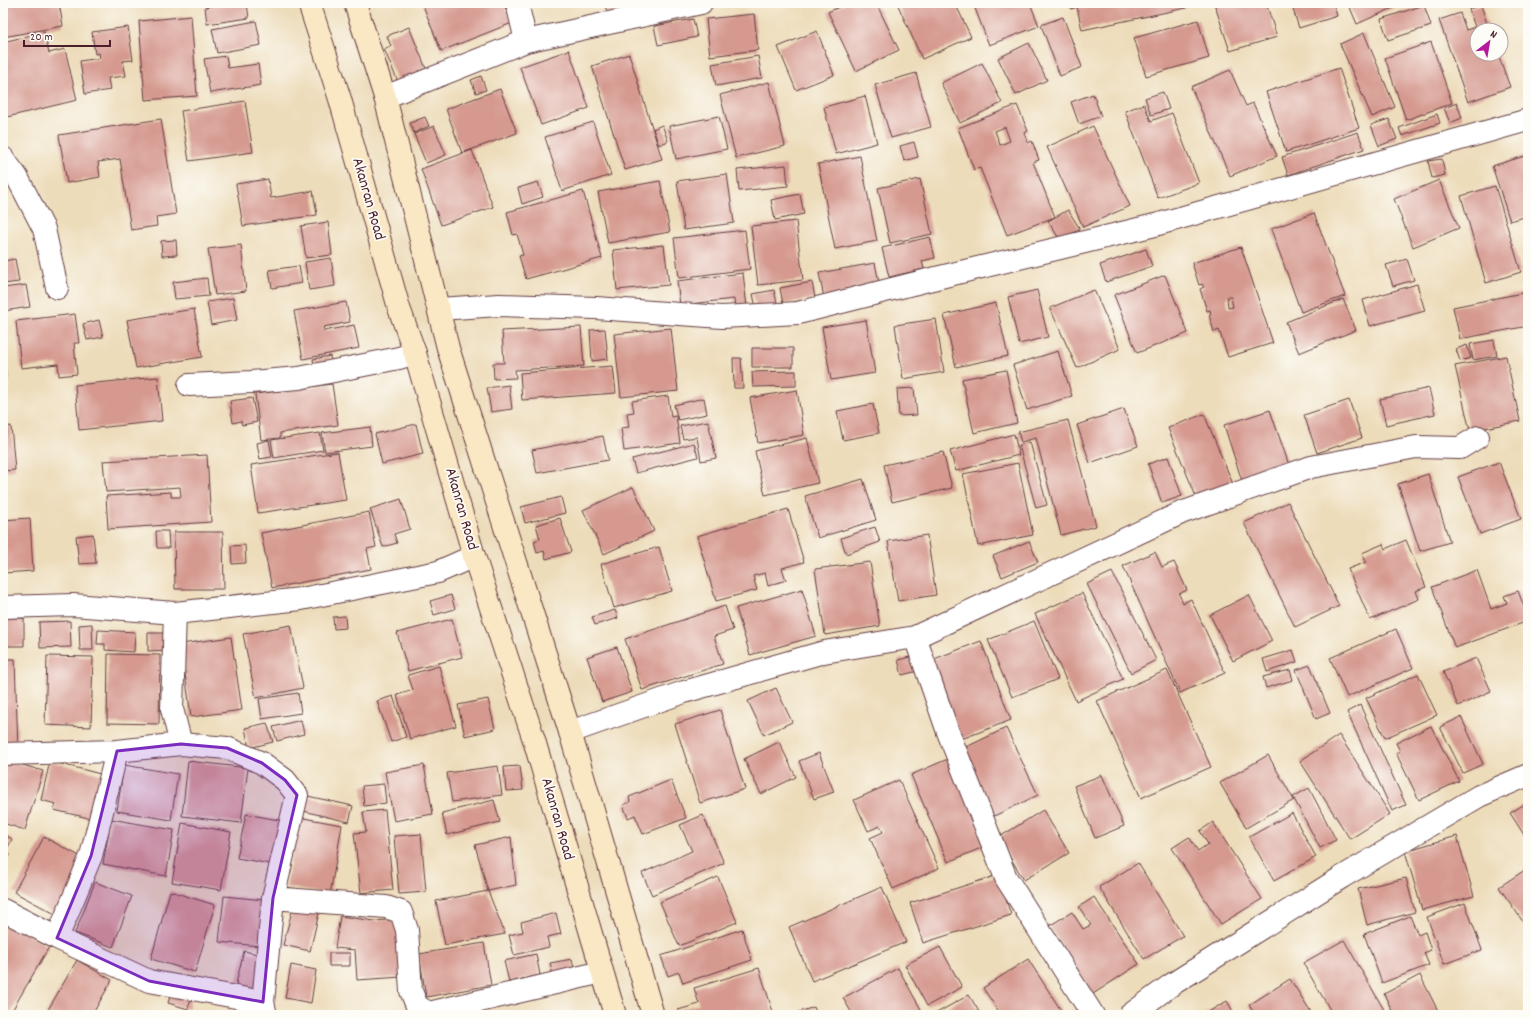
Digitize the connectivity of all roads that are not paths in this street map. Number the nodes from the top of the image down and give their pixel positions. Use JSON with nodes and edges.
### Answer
{"nodes":[{"id":1,"x":309,"y":3,"type":"edge"},
{"id":2,"x":355,"y":3,"type":"edge"},
{"id":3,"x":517,"y":3,"type":"edge"},
{"id":4,"x":701,"y":3,"type":"edge"},
{"id":5,"x":526,"y":41,"type":"junction"},
{"id":6,"x":385,"y":97,"type":"junction"},
{"id":7,"x":1528,"y":120,"type":"edge"},
{"id":8,"x":3,"y":158,"type":"edge"},
{"id":9,"x":57,"y":288,"type":"dead end"},
{"id":10,"x":439,"y":309,"type":"junction"},
{"id":11,"x":415,"y":353,"type":"junction"},
{"id":12,"x":189,"y":385,"type":"dead end"},
{"id":13,"x":1478,"y":437,"type":"dead end"},
{"id":14,"x":474,"y":556,"type":"junction"},
{"id":15,"x":3,"y":607,"type":"edge"},
{"id":16,"x":176,"y":613,"type":"junction"},
{"id":17,"x":915,"y":636,"type":"junction"},
{"id":18,"x":570,"y":732,"type":"junction"},
{"id":19,"x":181,"y":744,"type":"junction"},
{"id":20,"x":117,"y":751,"type":"junction"},
{"id":21,"x":3,"y":754,"type":"edge"},
{"id":22,"x":1528,"y":775,"type":"edge"},
{"id":23,"x":273,"y":898,"type":"junction"},
{"id":24,"x":3,"y":910,"type":"edge"},
{"id":25,"x":57,"y":938,"type":"junction"},
{"id":26,"x":602,"y":972,"type":"junction"},
{"id":27,"x":264,"y":1008,"type":"edge"},
{"id":28,"x":615,"y":1015,"type":"edge"},
{"id":29,"x":653,"y":1015,"type":"edge"},
{"id":30,"x":1093,"y":1015,"type":"edge"},
{"id":31,"x":1130,"y":1015,"type":"edge"}],
"edges":[{"from":1,"to":11,"type":"main road","name":"Akanran Road"},
{"from":2,"to":6,"type":"main road"},
{"from":3,"to":5,"type":"street"},
{"from":4,"to":5,"type":"street"},
{"from":5,"to":6,"type":"street"},
{"from":6,"to":10,"type":"main road"},
{"from":7,"to":10,"type":"street"},
{"from":8,"to":9,"type":"street"},
{"from":10,"to":18,"type":"main road"},
{"from":11,"to":12,"type":"street"},
{"from":11,"to":14,"type":"main road","name":"Akanran Road"},
{"from":13,"to":17,"type":"street"},
{"from":14,"to":16,"type":"street"},
{"from":14,"to":26,"type":"main road","name":"Akanran Road"},
{"from":15,"to":16,"type":"street"},
{"from":16,"to":19,"type":"street"},
{"from":17,"to":18,"type":"street"},
{"from":17,"to":30,"type":"street"},
{"from":18,"to":29,"type":"main road"},
{"from":19,"to":20,"type":"street"},
{"from":19,"to":23,"type":"street"},
{"from":20,"to":21,"type":"street"},
{"from":20,"to":25,"type":"street"},
{"from":22,"to":31,"type":"street"},
{"from":23,"to":26,"type":"street"},
{"from":23,"to":27,"type":"street"},
{"from":24,"to":25,"type":"street"},
{"from":25,"to":27,"type":"street"},
{"from":26,"to":28,"type":"main road","name":"Akanran Road"}]}
